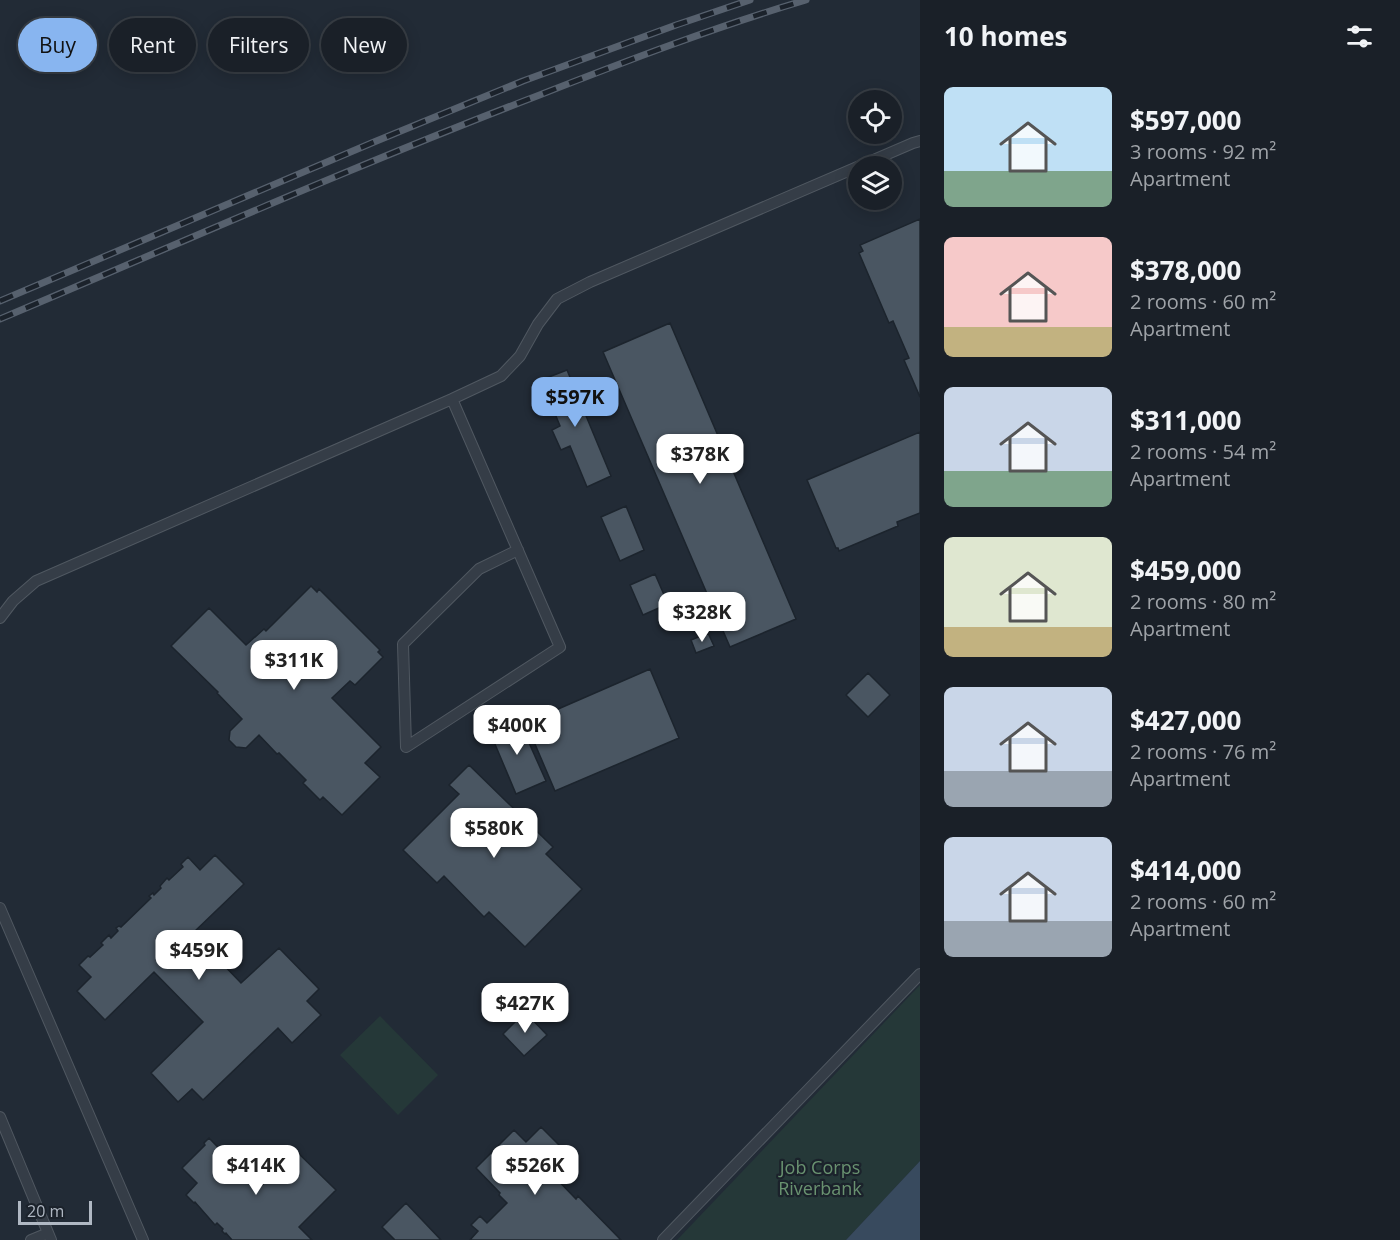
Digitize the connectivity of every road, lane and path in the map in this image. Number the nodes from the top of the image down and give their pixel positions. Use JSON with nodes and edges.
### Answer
{"nodes":[{"id":1,"x":920,"y":141,"type":"edge"},
{"id":2,"x":452,"y":399,"type":"junction"},
{"id":3,"x":518,"y":550,"type":"junction"},
{"id":4,"x":0,"y":618,"type":"edge"},
{"id":5,"x":0,"y":908,"type":"edge"},
{"id":6,"x":920,"y":974,"type":"edge"},
{"id":7,"x":0,"y":1117,"type":"edge"},
{"id":8,"x":49,"y":1236,"type":"edge"},
{"id":9,"x":31,"y":1240,"type":"edge"},
{"id":10,"x":143,"y":1240,"type":"edge"},
{"id":11,"x":663,"y":1240,"type":"edge"}],
"edges":[{"from":1,"to":2,"type":"lane"},
{"from":2,"to":3,"type":"lane"},
{"from":2,"to":4,"type":"lane"},
{"from":3,"to":3,"type":"lane"},
{"from":5,"to":10,"type":"lane"},
{"from":6,"to":11,"type":"lane"},
{"from":7,"to":8,"type":"lane"},
{"from":8,"to":9,"type":"lane"}]}
